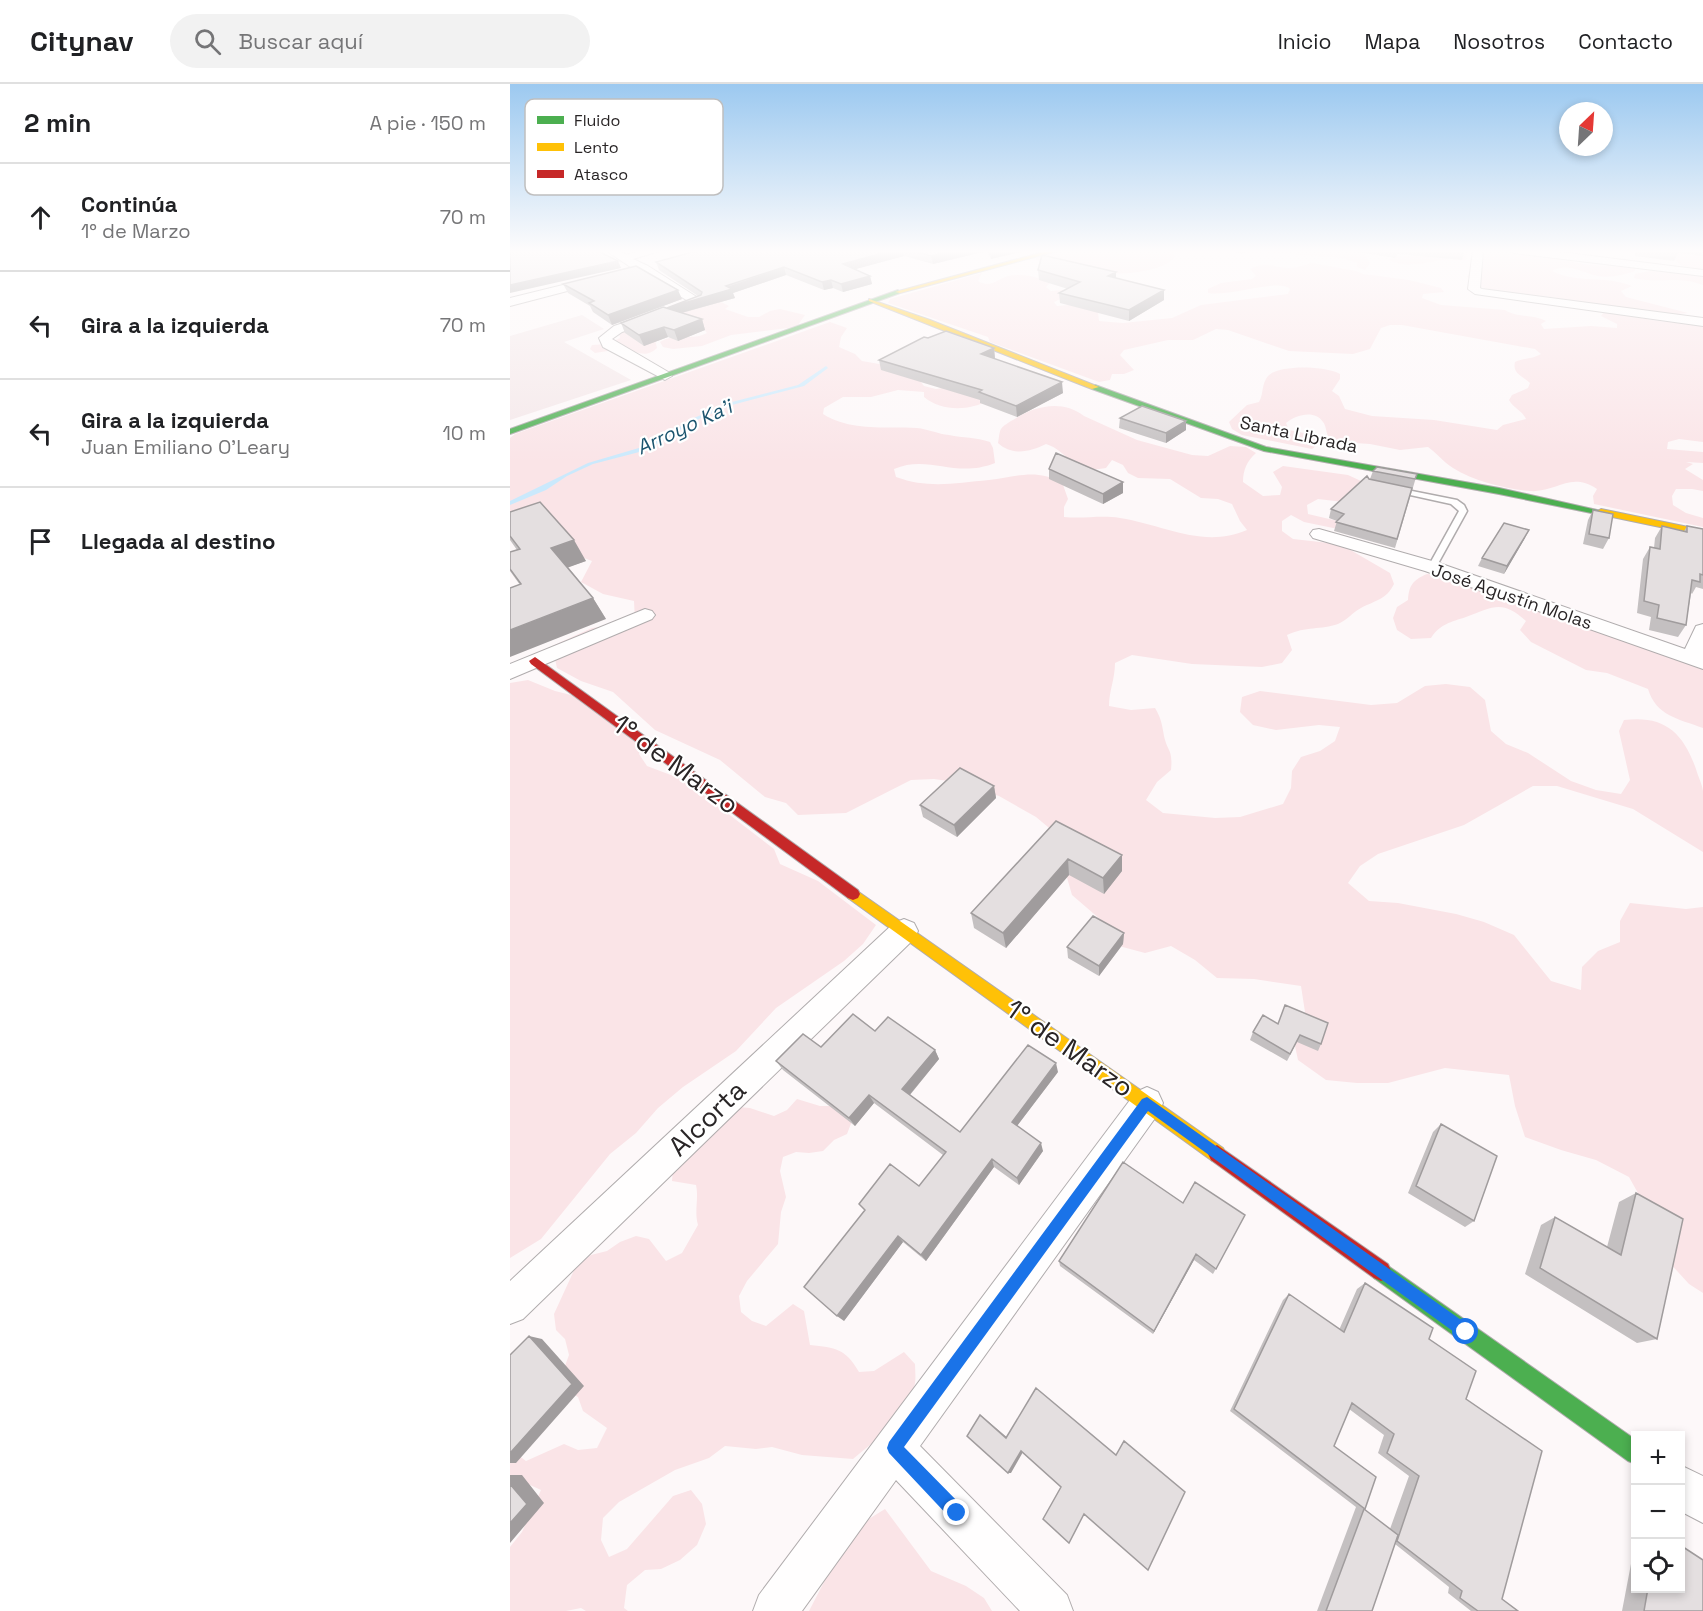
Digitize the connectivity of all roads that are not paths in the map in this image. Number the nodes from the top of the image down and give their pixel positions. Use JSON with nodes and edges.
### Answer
{"nodes":[{"id":1,"x":641,"y":321,"type":"edge"},
{"id":2,"x":813,"y":321,"type":"edge"},
{"id":3,"x":930,"y":321,"type":"edge"},
{"id":4,"x":665,"y":376,"type":"junction"},
{"id":5,"x":510,"y":432,"type":"edge"},
{"id":6,"x":1381,"y":486,"type":"edge"},
{"id":7,"x":1703,"y":532,"type":"edge"},
{"id":8,"x":1319,"y":534,"type":"dead end"},
{"id":9,"x":1432,"y":567,"type":"junction"},
{"id":10,"x":645,"y":615,"type":"dead end"},
{"id":11,"x":1703,"y":630,"type":"edge"},
{"id":12,"x":1698,"y":660,"type":"edge"},
{"id":13,"x":535,"y":661,"type":"junction"},
{"id":14,"x":510,"y":672,"type":"edge"},
{"id":15,"x":904,"y":930,"type":"junction"},
{"id":16,"x":1147,"y":1103,"type":"junction"},
{"id":17,"x":510,"y":1306,"type":"edge"},
{"id":18,"x":894,"y":1448,"type":"junction"},
{"id":19,"x":1631,"y":1450,"type":"edge"},
{"id":20,"x":1685,"y":1489,"type":"edge"},
{"id":21,"x":1703,"y":1502,"type":"edge"},
{"id":22,"x":775,"y":1611,"type":"edge"},
{"id":23,"x":1051,"y":1611,"type":"edge"}],
"edges":[{"from":1,"to":4,"type":"street"},
{"from":2,"to":4,"type":"street"},
{"from":3,"to":7,"type":"street","name":"Santa Librada"},
{"from":4,"to":5,"type":"street"},
{"from":6,"to":9,"type":"lane"},
{"from":8,"to":9,"type":"street","name":"José Agustín Molas"},
{"from":9,"to":12,"type":"street","name":"José Agustín Molas"},
{"from":10,"to":13,"type":"street"},
{"from":11,"to":12,"type":"street"},
{"from":13,"to":14,"type":"street"},
{"from":13,"to":15,"type":"street","name":"1° de Marzo"},
{"from":15,"to":16,"type":"street","name":"1° de Marzo"},
{"from":15,"to":17,"type":"street","name":"Alcorta"},
{"from":16,"to":18,"type":"street"},
{"from":16,"to":19,"type":"street","name":"1° de Marzo"},
{"from":18,"to":22,"type":"street"},
{"from":18,"to":23,"type":"street"},
{"from":20,"to":21,"type":"street"}]}
